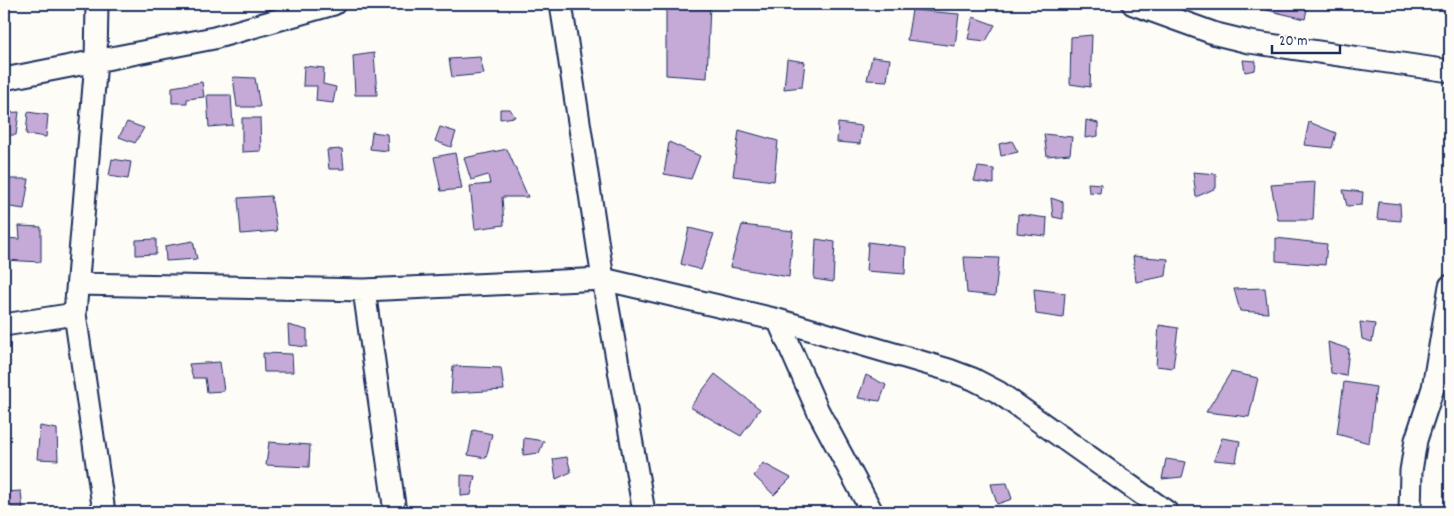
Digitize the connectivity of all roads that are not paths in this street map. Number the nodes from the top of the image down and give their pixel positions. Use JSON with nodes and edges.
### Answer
{"nodes":[{"id":1,"x":97,"y":4,"type":"edge"},
{"id":2,"x":334,"y":4,"type":"edge"},
{"id":3,"x":561,"y":4,"type":"edge"},
{"id":4,"x":1133,"y":4,"type":"edge"},
{"id":5,"x":96,"y":61,"type":"junction"},
{"id":6,"x":1450,"y":71,"type":"edge"},
{"id":7,"x":4,"y":79,"type":"edge"},
{"id":8,"x":603,"y":280,"type":"junction"},
{"id":9,"x":78,"y":284,"type":"junction"},
{"id":10,"x":1450,"y":286,"type":"edge"},
{"id":11,"x":364,"y":290,"type":"junction"},
{"id":12,"x":75,"y":314,"type":"junction"},
{"id":13,"x":778,"y":320,"type":"junction"},
{"id":14,"x":4,"y":325,"type":"edge"},
{"id":15,"x":104,"y":512,"type":"edge"},
{"id":16,"x":395,"y":512,"type":"edge"},
{"id":17,"x":644,"y":512,"type":"edge"},
{"id":18,"x":872,"y":512,"type":"edge"},
{"id":19,"x":1167,"y":512,"type":"edge"},
{"id":20,"x":1410,"y":512,"type":"edge"}],
"edges":[{"from":1,"to":5,"type":"street"},
{"from":2,"to":5,"type":"street"},
{"from":3,"to":8,"type":"street"},
{"from":4,"to":6,"type":"street"},
{"from":5,"to":7,"type":"street"},
{"from":5,"to":9,"type":"street"},
{"from":8,"to":11,"type":"street"},
{"from":8,"to":13,"type":"street"},
{"from":8,"to":17,"type":"street"},
{"from":9,"to":11,"type":"street"},
{"from":9,"to":12,"type":"street"},
{"from":10,"to":20,"type":"street"},
{"from":11,"to":16,"type":"street"},
{"from":12,"to":14,"type":"street"},
{"from":12,"to":15,"type":"street"},
{"from":13,"to":18,"type":"street"},
{"from":13,"to":19,"type":"street"}]}
